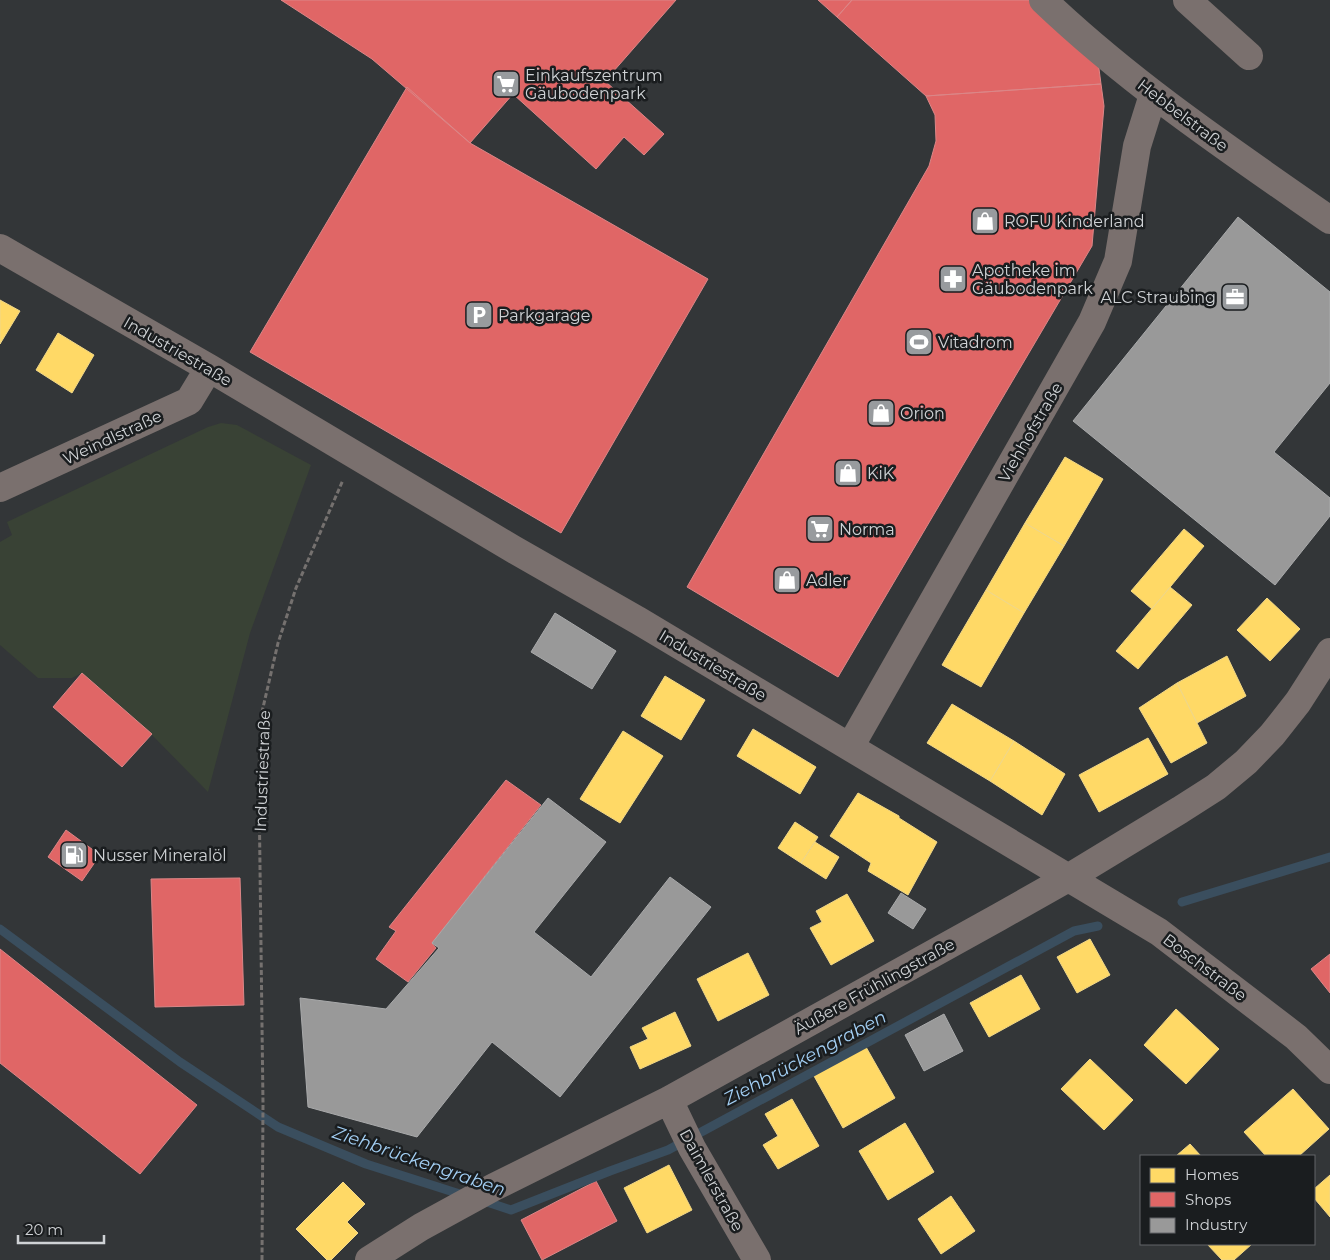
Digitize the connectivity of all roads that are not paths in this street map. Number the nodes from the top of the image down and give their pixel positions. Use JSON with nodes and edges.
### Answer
{"nodes":[{"id":1,"x":1043,"y":0,"type":"edge"},
{"id":2,"x":1186,"y":0,"type":"edge"},
{"id":3,"x":1249,"y":56,"type":"dead end"},
{"id":4,"x":1153,"y":95,"type":"junction"},
{"id":5,"x":1330,"y":220,"type":"edge"},
{"id":6,"x":0,"y":248,"type":"edge"},
{"id":7,"x":208,"y":368,"type":"junction"},
{"id":8,"x":0,"y":488,"type":"edge"},
{"id":9,"x":1330,"y":652,"type":"edge"},
{"id":10,"x":850,"y":746,"type":"junction"},
{"id":11,"x":1068,"y":878,"type":"junction"},
{"id":12,"x":1330,"y":1070,"type":"edge"},
{"id":13,"x":669,"y":1100,"type":"junction"},
{"id":14,"x":369,"y":1260,"type":"edge"},
{"id":15,"x":757,"y":1260,"type":"edge"}],
"edges":[{"from":1,"to":4,"type":"street","name":"Hebbelstraße"},
{"from":2,"to":3,"type":"street"},
{"from":4,"to":5,"type":"street","name":"Hebbelstraße"},
{"from":4,"to":10,"type":"street","name":"Viehhofstraße"},
{"from":6,"to":7,"type":"street","name":"Industriestraße"},
{"from":7,"to":8,"type":"street","name":"Weindlstraße"},
{"from":7,"to":10,"type":"street","name":"Industriestraße"},
{"from":9,"to":11,"type":"street","name":"Äußere Frühlingstraße"},
{"from":10,"to":11,"type":"street","name":"Industriestraße"},
{"from":11,"to":12,"type":"street","name":"Boschstraße"},
{"from":11,"to":13,"type":"street","name":"Äußere Frühlingstraße"},
{"from":13,"to":14,"type":"street","name":"Äußere Frühlingstraße"},
{"from":13,"to":15,"type":"street","name":"Daimlerstraße"}]}
